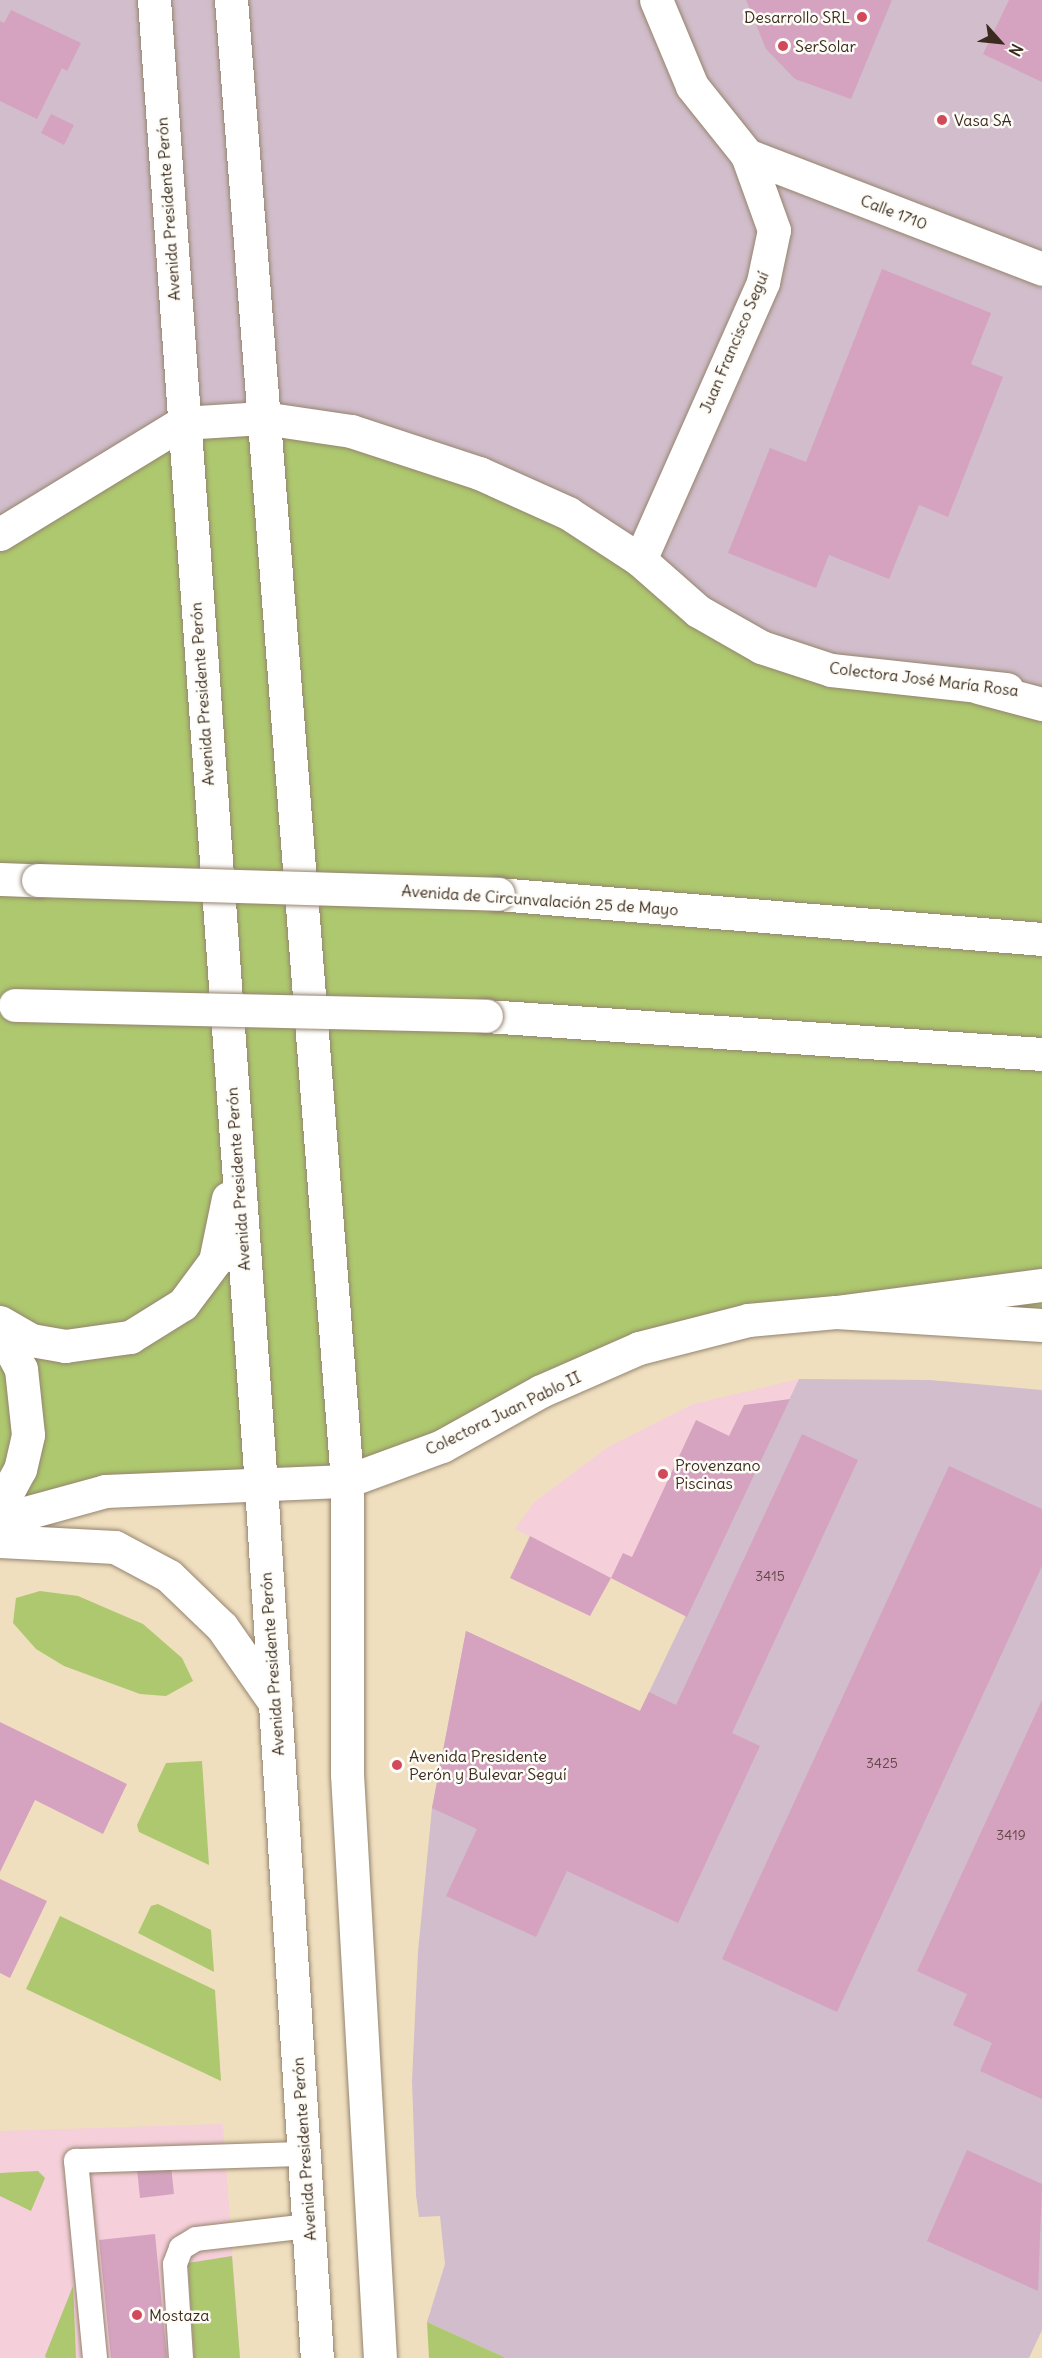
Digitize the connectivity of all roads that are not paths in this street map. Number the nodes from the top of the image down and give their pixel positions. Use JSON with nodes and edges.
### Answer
{"nodes":[{"id":1,"x":154,"y":0,"type":"edge"},
{"id":2,"x":231,"y":0,"type":"edge"},
{"id":3,"x":656,"y":0,"type":"edge"},
{"id":4,"x":747,"y":155,"type":"junction"},
{"id":5,"x":1042,"y":269,"type":"edge"},
{"id":6,"x":262,"y":418,"type":"junction"},
{"id":7,"x":182,"y":423,"type":"junction"},
{"id":8,"x":0,"y":534,"type":"edge"},
{"id":9,"x":640,"y":560,"type":"junction"},
{"id":10,"x":978,"y":687,"type":"junction"},
{"id":11,"x":1042,"y":692,"type":"edge"},
{"id":12,"x":1042,"y":704,"type":"edge"},
{"id":13,"x":0,"y":879,"type":"edge"},
{"id":14,"x":1042,"y":939,"type":"edge"},
{"id":15,"x":8,"y":1005,"type":"edge"},
{"id":16,"x":1042,"y":1054,"type":"edge"},
{"id":17,"x":236,"y":1164,"type":"junction"},
{"id":18,"x":1042,"y":1285,"type":"edge"},
{"id":19,"x":836,"y":1312,"type":"junction"},
{"id":20,"x":0,"y":1322,"type":"edge"},
{"id":21,"x":1042,"y":1326,"type":"edge"},
{"id":22,"x":0,"y":1330,"type":"edge"},
{"id":23,"x":347,"y":1481,"type":"junction"},
{"id":24,"x":261,"y":1486,"type":"junction"},
{"id":25,"x":0,"y":1506,"type":"edge"},
{"id":26,"x":0,"y":1520,"type":"edge"},
{"id":27,"x":0,"y":1542,"type":"edge"},
{"id":28,"x":275,"y":1704,"type":"junction"},
{"id":29,"x":304,"y":2154,"type":"junction"},
{"id":30,"x":309,"y":2226,"type":"junction"},
{"id":31,"x":95,"y":2358,"type":"edge"},
{"id":32,"x":181,"y":2358,"type":"edge"},
{"id":33,"x":317,"y":2358,"type":"edge"},
{"id":34,"x":380,"y":2358,"type":"edge"}],
"edges":[{"from":1,"to":7,"type":"main road","name":"Avenida Presidente Perón"},
{"from":2,"to":6,"type":"main road"},
{"from":3,"to":4,"type":"main road","name":"Juan Francisco Seguí"},
{"from":4,"to":5,"type":"main road","name":"Calle 1710"},
{"from":4,"to":9,"type":"main road","name":"Juan Francisco Seguí"},
{"from":6,"to":7,"type":"main road","name":"Colectora José María Rosa"},
{"from":6,"to":9,"type":"main road","name":"Colectora José María Rosa"},
{"from":6,"to":23,"type":"main road"},
{"from":7,"to":8,"type":"main road","name":"Colectora José María Rosa"},
{"from":7,"to":17,"type":"main road","name":"Avenida Presidente Perón"},
{"from":9,"to":10,"type":"main road","name":"Colectora José María Rosa"},
{"from":10,"to":11,"type":"main road","name":"Colectora José María Rosa"},
{"from":10,"to":12,"type":"main road"},
{"from":13,"to":14,"type":"main road","name":"Avenida de Circunvalación 25 de Mayo","bridge":true},
{"from":15,"to":16,"type":"main road","bridge":true},
{"from":17,"to":20,"type":"main road"},
{"from":17,"to":24,"type":"main road","name":"Avenida Presidente Perón"},
{"from":18,"to":19,"type":"main road"},
{"from":19,"to":21,"type":"main road","name":"Colectora Juan Pablo II"},
{"from":19,"to":23,"type":"main road","name":"Colectora Juan Pablo II"},
{"from":22,"to":25,"type":"main road"},
{"from":23,"to":24,"type":"main road","name":"Colectora Juan Pablo II"},
{"from":23,"to":34,"type":"main road"},
{"from":24,"to":26,"type":"main road","name":"Colectora Juan Pablo II"},
{"from":24,"to":28,"type":"main road","name":"Avenida Presidente Perón"},
{"from":27,"to":28,"type":"main road"},
{"from":28,"to":29,"type":"main road","name":"Avenida Presidente Perón"},
{"from":29,"to":30,"type":"main road","name":"Avenida Presidente Perón"},
{"from":29,"to":31,"type":"lane"},
{"from":30,"to":32,"type":"lane"},
{"from":30,"to":33,"type":"main road","name":"Avenida Presidente Perón"}]}
